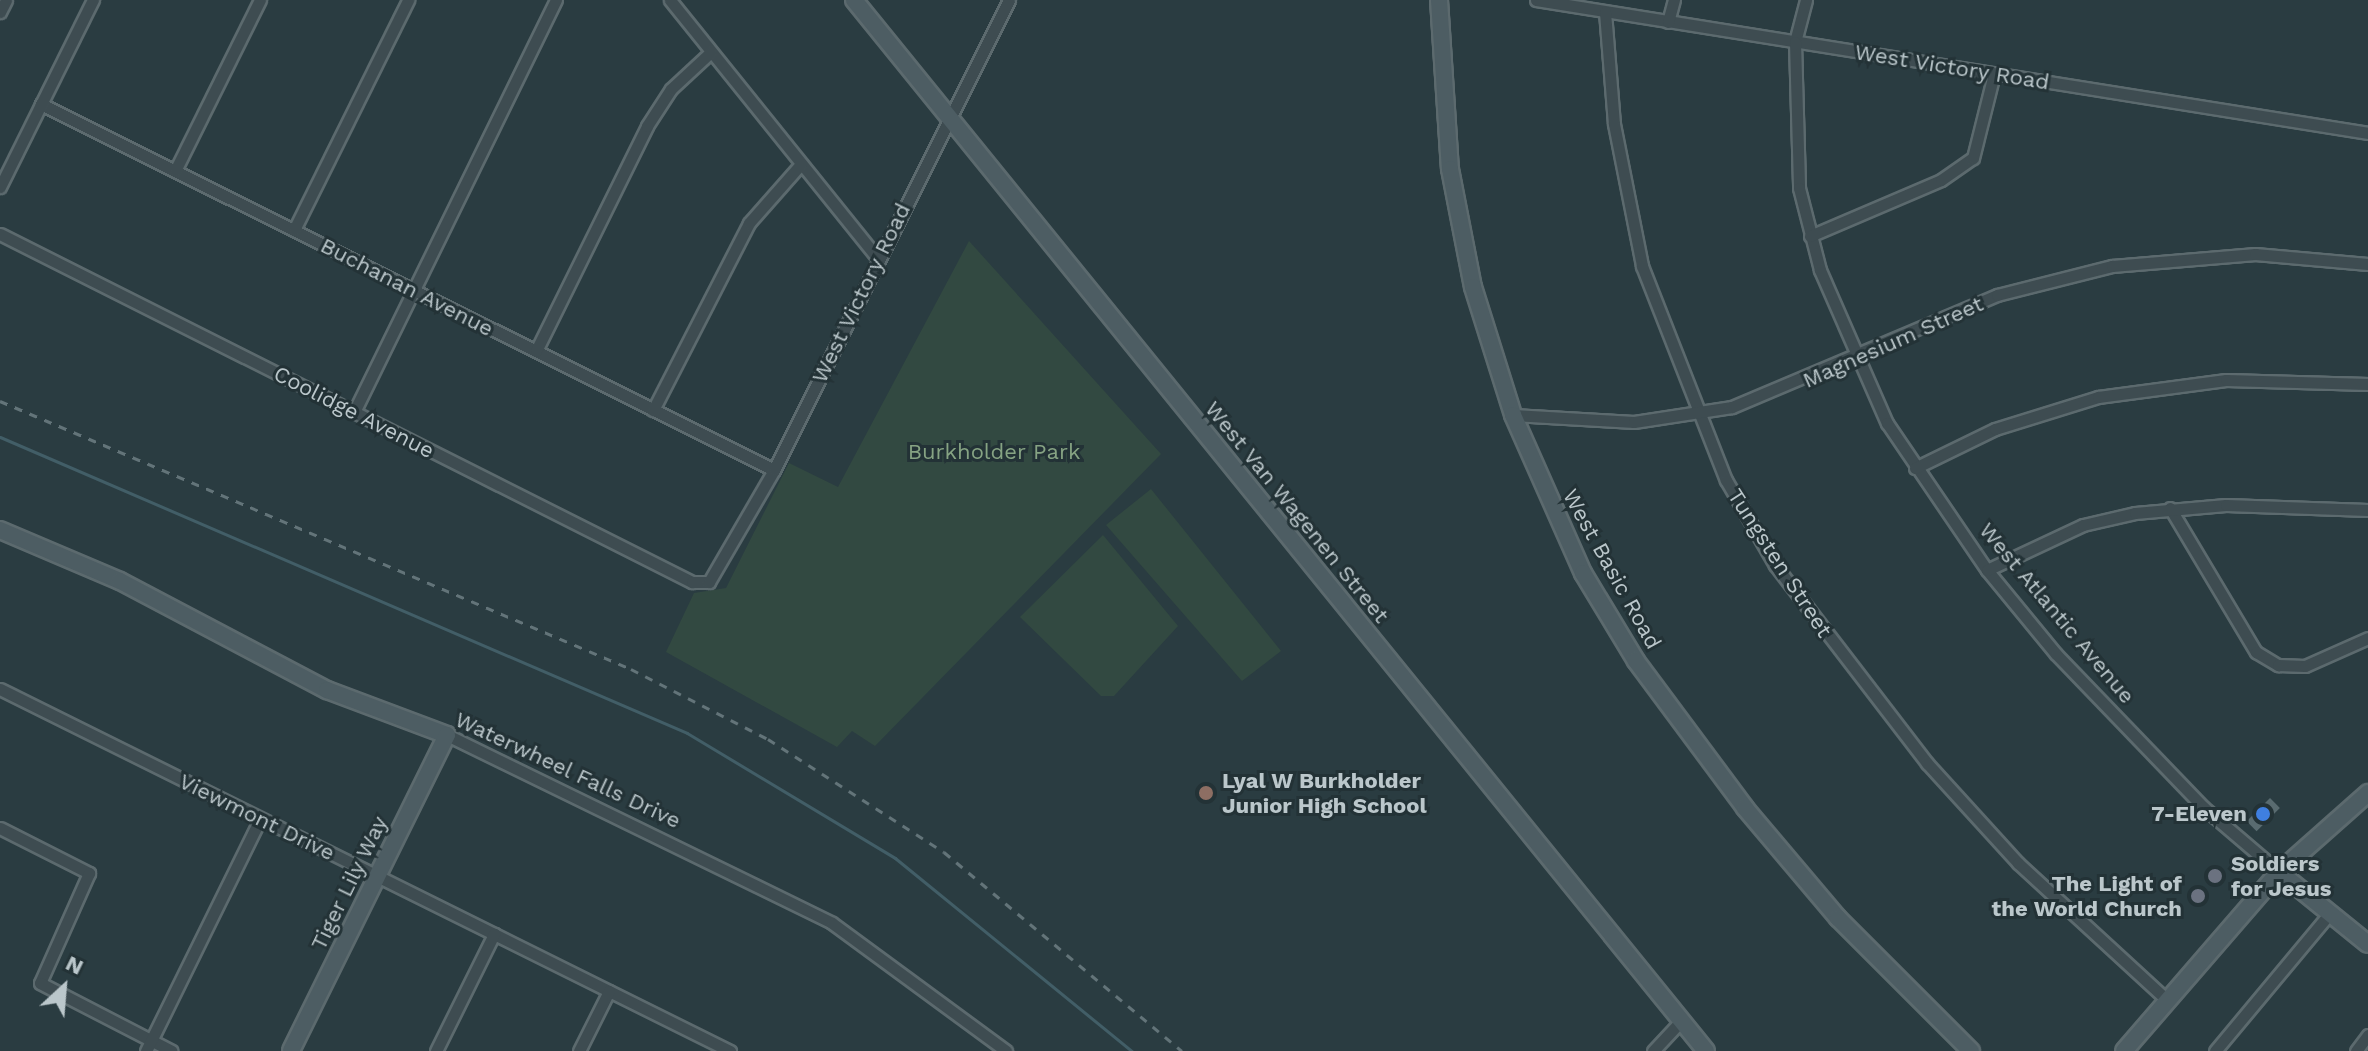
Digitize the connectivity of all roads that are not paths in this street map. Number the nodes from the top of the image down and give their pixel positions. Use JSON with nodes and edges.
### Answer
{"nodes":[{"id":1,"x":6,"y":0,"type":"edge"},
{"id":2,"x":93,"y":0,"type":"edge"},
{"id":3,"x":260,"y":0,"type":"edge"},
{"id":4,"x":408,"y":0,"type":"edge"},
{"id":5,"x":556,"y":0,"type":"edge"},
{"id":6,"x":670,"y":0,"type":"edge"},
{"id":7,"x":854,"y":0,"type":"edge"},
{"id":8,"x":1009,"y":0,"type":"edge"},
{"id":9,"x":1439,"y":0,"type":"edge"},
{"id":10,"x":1542,"y":0,"type":"edge"},
{"id":11,"x":1674,"y":0,"type":"edge"},
{"id":12,"x":1806,"y":0,"type":"edge"},
{"id":13,"x":0,"y":12,"type":"edge"},
{"id":14,"x":1605,"y":12,"type":"junction"},
{"id":15,"x":1668,"y":22,"type":"junction"},
{"id":16,"x":1795,"y":42,"type":"junction"},
{"id":17,"x":711,"y":52,"type":"junction"},
{"id":18,"x":1994,"y":74,"type":"junction"},
{"id":19,"x":41,"y":104,"type":"junction"},
{"id":20,"x":946,"y":116,"type":"junction"},
{"id":21,"x":2368,"y":133,"type":"edge"},
{"id":22,"x":801,"y":164,"type":"junction"},
{"id":23,"x":175,"y":171,"type":"junction"},
{"id":24,"x":0,"y":187,"type":"edge"},
{"id":25,"x":294,"y":230,"type":"junction"},
{"id":26,"x":0,"y":234,"type":"edge"},
{"id":27,"x":1810,"y":236,"type":"junction"},
{"id":28,"x":878,"y":259,"type":"junction"},
{"id":29,"x":2368,"y":264,"type":"edge"},
{"id":30,"x":414,"y":291,"type":"junction"},
{"id":31,"x":536,"y":351,"type":"junction"},
{"id":32,"x":1855,"y":358,"type":"junction"},
{"id":33,"x":2368,"y":384,"type":"edge"},
{"id":34,"x":653,"y":410,"type":"junction"},
{"id":35,"x":354,"y":412,"type":"junction"},
{"id":36,"x":1513,"y":415,"type":"junction"},
{"id":37,"x":1695,"y":415,"type":"junction"},
{"id":38,"x":1915,"y":468,"type":"junction"},
{"id":39,"x":774,"y":470,"type":"junction"},
{"id":40,"x":2170,"y":508,"type":"junction"},
{"id":41,"x":2368,"y":510,"type":"edge"},
{"id":42,"x":0,"y":530,"type":"edge"},
{"id":43,"x":1987,"y":570,"type":"junction"},
{"id":44,"x":709,"y":582,"type":"joint"},
{"id":45,"x":2368,"y":638,"type":"edge"},
{"id":46,"x":0,"y":689,"type":"edge"},
{"id":47,"x":447,"y":735,"type":"junction"},
{"id":48,"x":2368,"y":793,"type":"edge"},
{"id":49,"x":260,"y":819,"type":"junction"},
{"id":50,"x":0,"y":828,"type":"edge"},
{"id":51,"x":2279,"y":872,"type":"junction"},
{"id":52,"x":378,"y":876,"type":"junction"},
{"id":53,"x":2330,"y":913,"type":"junction"},
{"id":54,"x":494,"y":934,"type":"junction"},
{"id":55,"x":2368,"y":944,"type":"edge"},
{"id":56,"x":609,"y":991,"type":"junction"},
{"id":57,"x":2167,"y":1000,"type":"junction"},
{"id":58,"x":1682,"y":1020,"type":"junction"},
{"id":59,"x":2368,"y":1035,"type":"edge"},
{"id":60,"x":149,"y":1046,"type":"edge"},
{"id":61,"x":728,"y":1050,"type":"edge"},
{"id":62,"x":172,"y":1051,"type":"edge"},
{"id":63,"x":291,"y":1051,"type":"edge"},
{"id":64,"x":436,"y":1051,"type":"edge"},
{"id":65,"x":579,"y":1051,"type":"edge"},
{"id":66,"x":1006,"y":1051,"type":"edge"},
{"id":67,"x":1653,"y":1051,"type":"edge"},
{"id":68,"x":1706,"y":1051,"type":"edge"},
{"id":69,"x":1971,"y":1051,"type":"edge"},
{"id":70,"x":2124,"y":1051,"type":"edge"},
{"id":71,"x":2215,"y":1051,"type":"edge"},
{"id":72,"x":2356,"y":1051,"type":"edge"}],
"edges":[{"from":1,"to":13,"type":"street"},
{"from":2,"to":19,"type":"street"},
{"from":3,"to":23,"type":"street"},
{"from":4,"to":25,"type":"street"},
{"from":5,"to":30,"type":"street"},
{"from":6,"to":17,"type":"street"},
{"from":7,"to":20,"type":"street","name":"West Van Wagenen Street"},
{"from":8,"to":20,"type":"street","name":"West Victory Road"},
{"from":9,"to":36,"type":"street","name":"West Basic Road"},
{"from":10,"to":14,"type":"street","name":"West Victory Road"},
{"from":11,"to":15,"type":"street"},
{"from":12,"to":16,"type":"street","name":"West Atlantic Avenue"},
{"from":14,"to":15,"type":"street","name":"West Victory Road"},
{"from":14,"to":37,"type":"street","name":"Tungsten Street"},
{"from":15,"to":16,"type":"street","name":"West Victory Road"},
{"from":16,"to":18,"type":"street","name":"West Victory Road"},
{"from":16,"to":27,"type":"street","name":"West Atlantic Avenue"},
{"from":17,"to":22,"type":"street"},
{"from":17,"to":31,"type":"street"},
{"from":18,"to":21,"type":"street","name":"West Victory Road"},
{"from":18,"to":27,"type":"street"},
{"from":19,"to":23,"type":"street","name":"Buchanan Avenue"},
{"from":19,"to":24,"type":"street"},
{"from":20,"to":28,"type":"street","name":"West Victory Road"},
{"from":20,"to":58,"type":"street","name":"West Van Wagenen Street"},
{"from":22,"to":28,"type":"street"},
{"from":22,"to":34,"type":"street"},
{"from":23,"to":25,"type":"street","name":"Buchanan Avenue"},
{"from":25,"to":30,"type":"street","name":"Buchanan Avenue"},
{"from":26,"to":35,"type":"street","name":"Coolidge Avenue"},
{"from":27,"to":32,"type":"street","name":"West Atlantic Avenue"},
{"from":28,"to":39,"type":"street","name":"West Victory Road"},
{"from":29,"to":32,"type":"street","name":"Magnesium Street"},
{"from":30,"to":31,"type":"street","name":"Buchanan Avenue"},
{"from":30,"to":35,"type":"street"},
{"from":31,"to":34,"type":"street","name":"Buchanan Avenue"},
{"from":32,"to":37,"type":"street","name":"Magnesium Street"},
{"from":32,"to":38,"type":"street","name":"West Atlantic Avenue"},
{"from":33,"to":38,"type":"street"},
{"from":34,"to":39,"type":"street","name":"Buchanan Avenue"},
{"from":35,"to":44,"type":"street","name":"Coolidge Avenue"},
{"from":36,"to":37,"type":"street","name":"Magnesium Street"},
{"from":36,"to":69,"type":"street","name":"West Basic Road"},
{"from":37,"to":57,"type":"street","name":"Tungsten Street"},
{"from":38,"to":43,"type":"street","name":"West Atlantic Avenue"},
{"from":39,"to":44,"type":"street","name":"West Victory Road"},
{"from":40,"to":41,"type":"street"},
{"from":40,"to":43,"type":"street"},
{"from":40,"to":45,"type":"street"},
{"from":42,"to":47,"type":"street","name":"Waterwheel Falls Drive"},
{"from":43,"to":51,"type":"street","name":"West Atlantic Avenue"},
{"from":46,"to":49,"type":"street","name":"Viewmont Drive"},
{"from":47,"to":52,"type":"street","name":"Tiger Lily Way"},
{"from":47,"to":66,"type":"street","name":"Waterwheel Falls Drive"},
{"from":48,"to":51,"type":"street"},
{"from":49,"to":52,"type":"street","name":"Viewmont Drive"},
{"from":49,"to":60,"type":"street"},
{"from":50,"to":60,"type":"street"},
{"from":51,"to":53,"type":"street","name":"West Atlantic Avenue"},
{"from":51,"to":57,"type":"street"},
{"from":52,"to":54,"type":"street","name":"Viewmont Drive"},
{"from":52,"to":63,"type":"street","name":"Tiger Lily Way"},
{"from":53,"to":55,"type":"street","name":"West Atlantic Avenue"},
{"from":53,"to":71,"type":"street"},
{"from":54,"to":56,"type":"street","name":"Viewmont Drive"},
{"from":54,"to":64,"type":"street"},
{"from":56,"to":61,"type":"street","name":"Viewmont Drive"},
{"from":56,"to":65,"type":"street"},
{"from":57,"to":70,"type":"street"},
{"from":58,"to":67,"type":"street"},
{"from":58,"to":68,"type":"street","name":"West Van Wagenen Street"},
{"from":59,"to":72,"type":"street"},
{"from":60,"to":62,"type":"street"}]}
